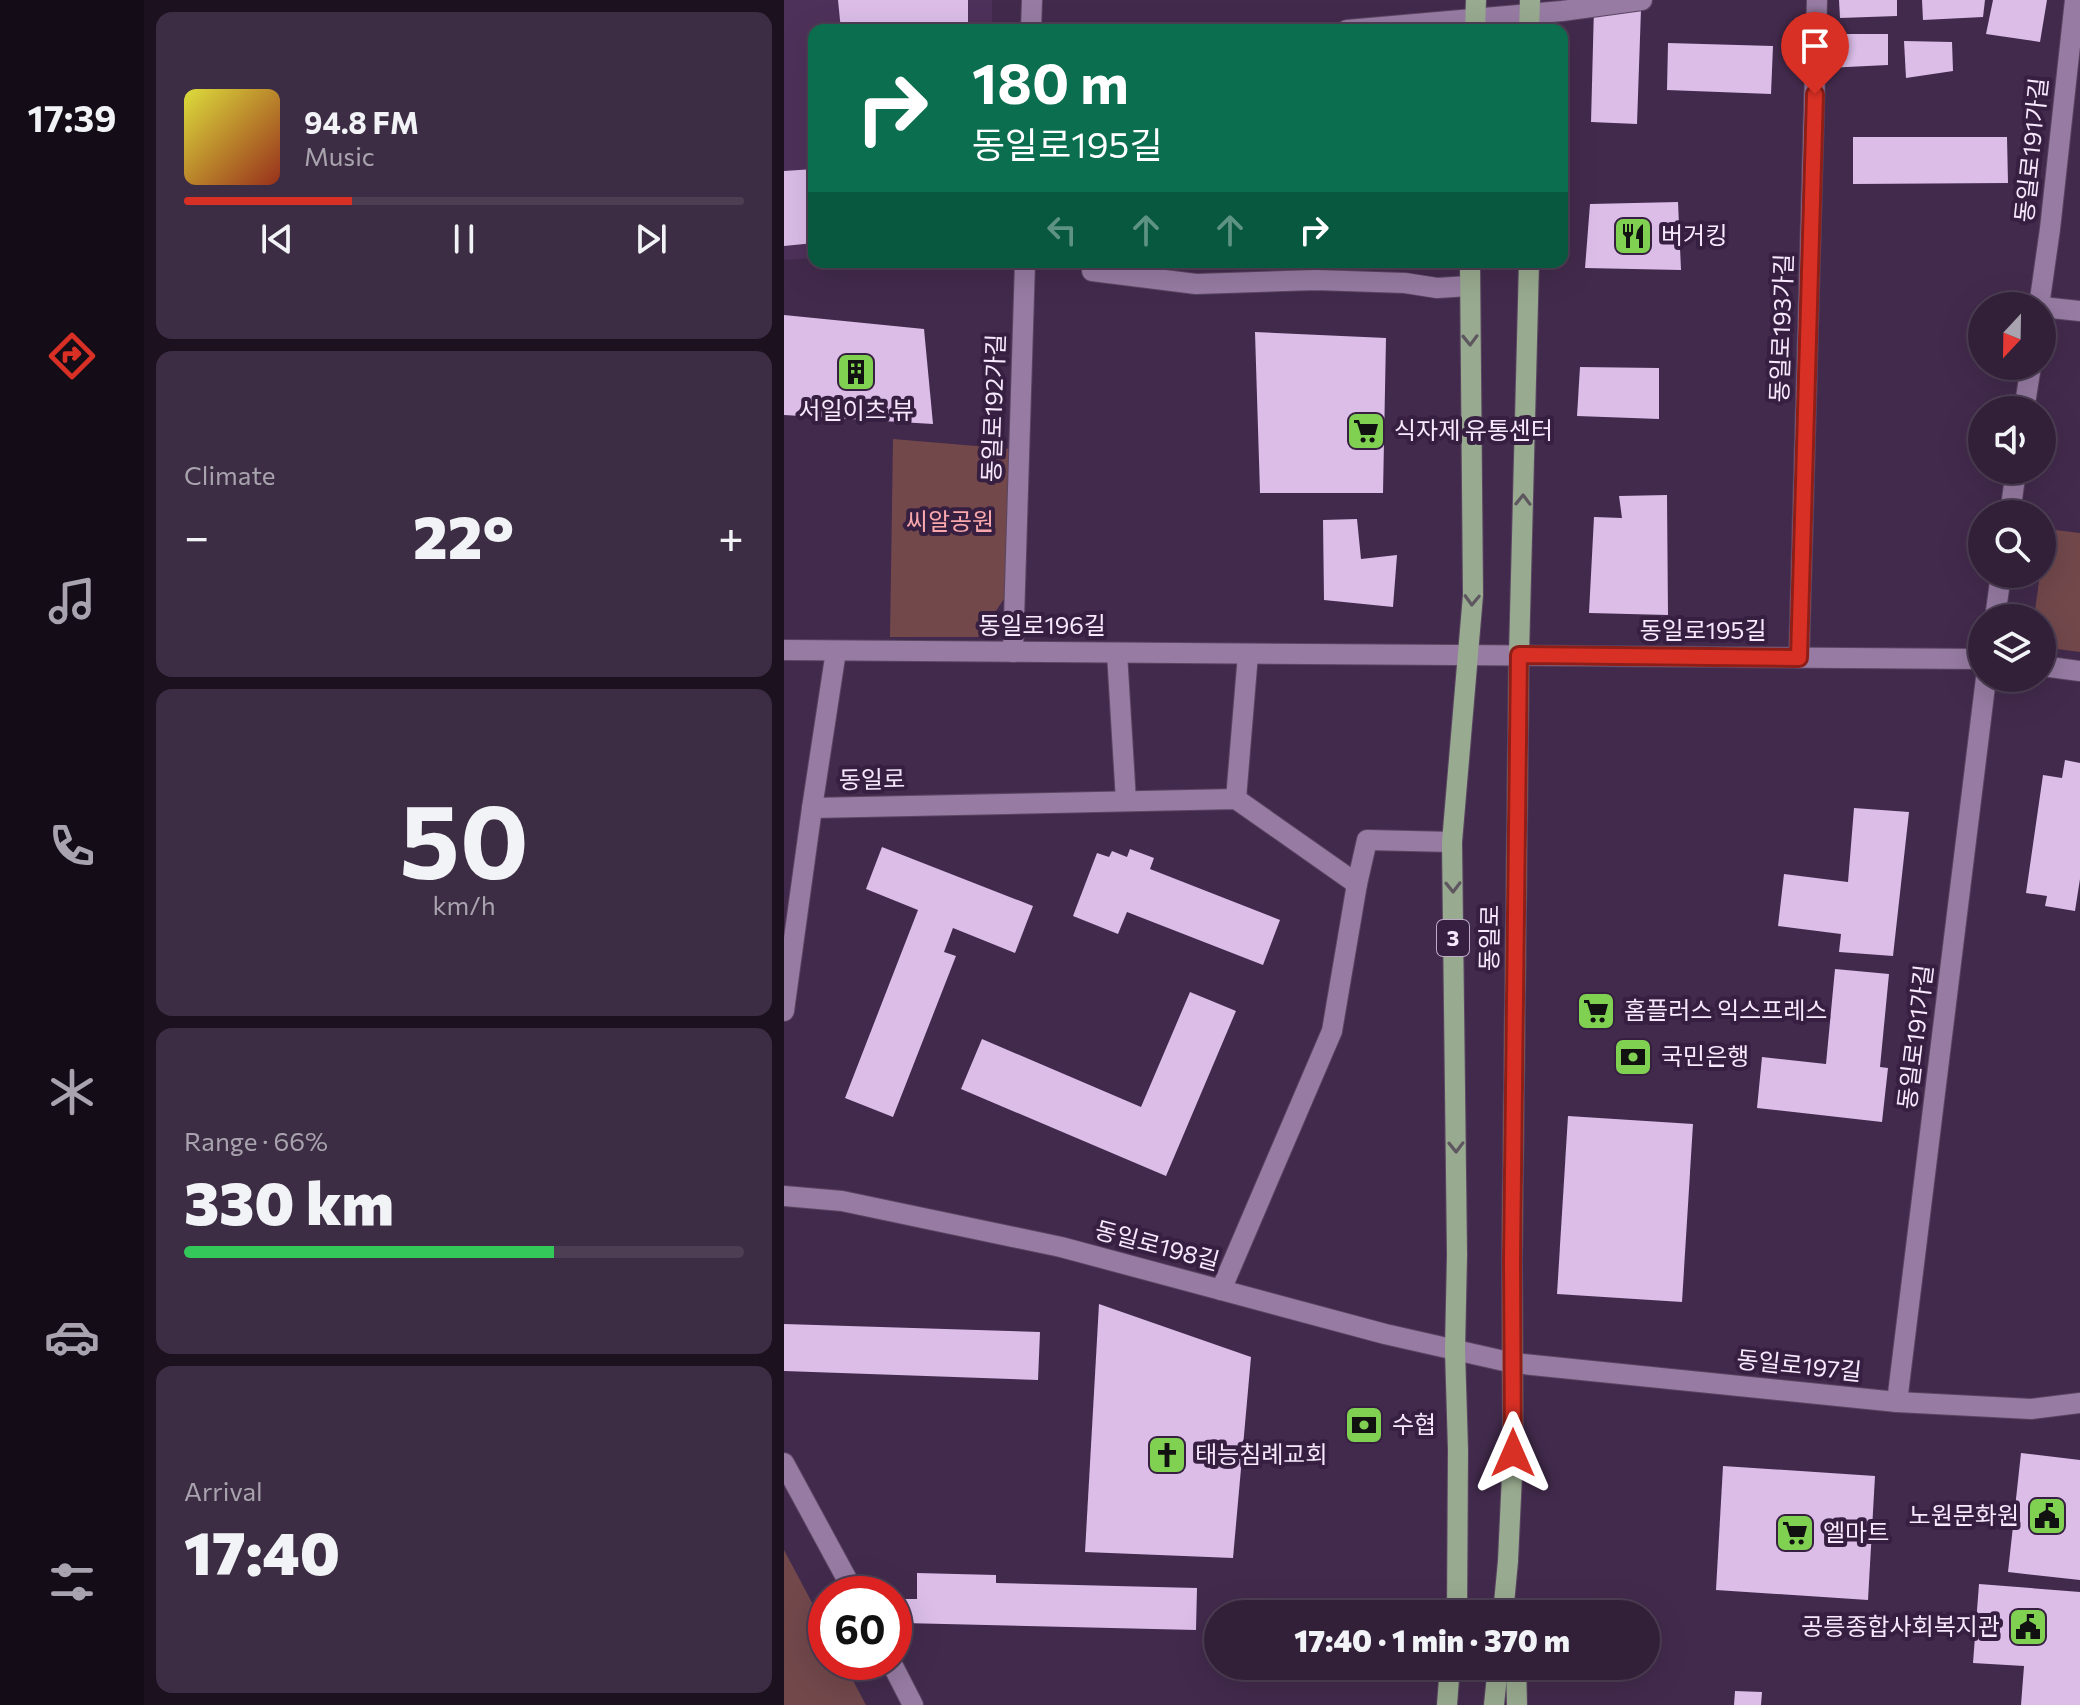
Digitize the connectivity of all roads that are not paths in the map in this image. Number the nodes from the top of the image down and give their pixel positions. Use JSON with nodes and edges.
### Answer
{"nodes":[{"id":1,"x":1032,"y":0,"type":"edge"},
{"id":2,"x":1642,"y":0,"type":"edge"},
{"id":3,"x":1817,"y":0,"type":"edge"},
{"id":4,"x":2075,"y":0,"type":"edge"},
{"id":5,"x":1529,"y":14,"type":"edge"},
{"id":6,"x":1476,"y":16,"type":"edge"},
{"id":7,"x":1031,"y":24,"type":"edge"},
{"id":8,"x":1402,"y":24,"type":"edge"},
{"id":9,"x":1025,"y":268,"type":"edge"},
{"id":10,"x":1470,"y":268,"type":"edge"},
{"id":11,"x":1529,"y":268,"type":"edge"},
{"id":12,"x":1092,"y":271,"type":"dead end"},
{"id":13,"x":1469,"y":286,"type":"junction"},
{"id":14,"x":2043,"y":292,"type":"edge"},
{"id":15,"x":2056,"y":308,"type":"edge"},
{"id":16,"x":2080,"y":311,"type":"edge"},
{"id":17,"x":784,"y":650,"type":"edge"},
{"id":18,"x":836,"y":651,"type":"junction"},
{"id":19,"x":1013,"y":652,"type":"junction"},
{"id":20,"x":1117,"y":653,"type":"junction"},
{"id":21,"x":1248,"y":654,"type":"junction"},
{"id":22,"x":1519,"y":655,"type":"junction"},
{"id":23,"x":1469,"y":656,"type":"junction"},
{"id":24,"x":1799,"y":658,"type":"junction"},
{"id":25,"x":1968,"y":659,"type":"edge"},
{"id":26,"x":2056,"y":668,"type":"edge"},
{"id":27,"x":2080,"y":671,"type":"edge"},
{"id":28,"x":1984,"y":692,"type":"edge"},
{"id":29,"x":1236,"y":799,"type":"junction"},
{"id":30,"x":1126,"y":801,"type":"junction"},
{"id":31,"x":812,"y":808,"type":"junction"},
{"id":32,"x":1452,"y":842,"type":"junction"},
{"id":33,"x":1357,"y":884,"type":"junction"},
{"id":34,"x":784,"y":1011,"type":"edge"},
{"id":35,"x":784,"y":1196,"type":"edge"},
{"id":36,"x":1221,"y":1290,"type":"junction"},
{"id":37,"x":1455,"y":1350,"type":"junction"},
{"id":38,"x":1513,"y":1363,"type":"junction"},
{"id":39,"x":1897,"y":1402,"type":"junction"},
{"id":40,"x":2080,"y":1403,"type":"edge"},
{"id":41,"x":784,"y":1463,"type":"edge"},
{"id":42,"x":1508,"y":1561,"type":"junction"},
{"id":43,"x":845,"y":1576,"type":"edge"},
{"id":44,"x":1456,"y":1600,"type":"edge"},
{"id":45,"x":1504,"y":1600,"type":"edge"},
{"id":46,"x":1511,"y":1600,"type":"edge"},
{"id":47,"x":900,"y":1680,"type":"edge"},
{"id":48,"x":1449,"y":1680,"type":"edge"},
{"id":49,"x":1457,"y":1680,"type":"edge"},
{"id":50,"x":1497,"y":1680,"type":"edge"},
{"id":51,"x":1516,"y":1680,"type":"edge"},
{"id":52,"x":913,"y":1705,"type":"edge"},
{"id":53,"x":1447,"y":1705,"type":"edge"},
{"id":54,"x":1456,"y":1705,"type":"edge"},
{"id":55,"x":1494,"y":1705,"type":"edge"},
{"id":56,"x":1517,"y":1705,"type":"edge"}],
"edges":[{"from":1,"to":7,"type":"street"},
{"from":2,"to":5,"type":"street"},
{"from":3,"to":24,"type":"street","name":"동일로193가길"},
{"from":4,"to":14,"type":"street","name":"동일로191가길"},
{"from":5,"to":6,"type":"street"},
{"from":6,"to":8,"type":"street"},
{"from":9,"to":19,"type":"street","name":"동일로192가길"},
{"from":10,"to":13,"type":"main road","name":"동일로","number":"3"},
{"from":22,"to":11,"type":"main road","name":"동일로","one_way":true},
{"from":12,"to":13,"type":"street"},
{"from":13,"to":23,"type":"main road","name":"동일로","number":"3","one_way":true},
{"from":15,"to":16,"type":"street","name":"동일로191가길"},
{"from":17,"to":18,"type":"street","name":"동일로196길"},
{"from":18,"to":19,"type":"street","name":"동일로196길"},
{"from":18,"to":31,"type":"street"},
{"from":19,"to":20,"type":"street","name":"동일로196길"},
{"from":20,"to":21,"type":"street","name":"동일로196길"},
{"from":20,"to":30,"type":"street"},
{"from":21,"to":23,"type":"street","name":"동일로196길"},
{"from":21,"to":29,"type":"street"},
{"from":22,"to":23,"type":"street","name":"동일로196길"},
{"from":22,"to":24,"type":"street","name":"동일로195길"},
{"from":22,"to":38,"type":"main road","name":"동일로"},
{"from":23,"to":32,"type":"main road","name":"동일로","number":"3"},
{"from":24,"to":25,"type":"street","name":"동일로195길"},
{"from":26,"to":27,"type":"street"},
{"from":28,"to":39,"type":"street","name":"동일로191가길"},
{"from":29,"to":30,"type":"street","name":"동일로"},
{"from":29,"to":33,"type":"street"},
{"from":30,"to":31,"type":"street","name":"동일로"},
{"from":31,"to":34,"type":"street"},
{"from":32,"to":33,"type":"street"},
{"from":32,"to":37,"type":"main road","name":"동일로","number":"3","one_way":true},
{"from":33,"to":36,"type":"street"},
{"from":35,"to":36,"type":"street","name":"동일로198길"},
{"from":36,"to":37,"type":"street","name":"동일로198길"},
{"from":37,"to":38,"type":"street","name":"동일로198길"},
{"from":37,"to":44,"type":"main road","name":"동일로","number":"3"},
{"from":38,"to":39,"type":"street","name":"동일로197길"},
{"from":38,"to":42,"type":"main road","name":"동일로"},
{"from":39,"to":40,"type":"street","name":"동일로197길"},
{"from":41,"to":43,"type":"street"},
{"from":42,"to":45,"type":"main road","name":"동일로"},
{"from":42,"to":46,"type":"main road"},
{"from":47,"to":52,"type":"street"},
{"from":48,"to":53,"type":"main road"},
{"from":49,"to":54,"type":"main road"},
{"from":50,"to":55,"type":"main road"},
{"from":51,"to":56,"type":"main road"}]}
